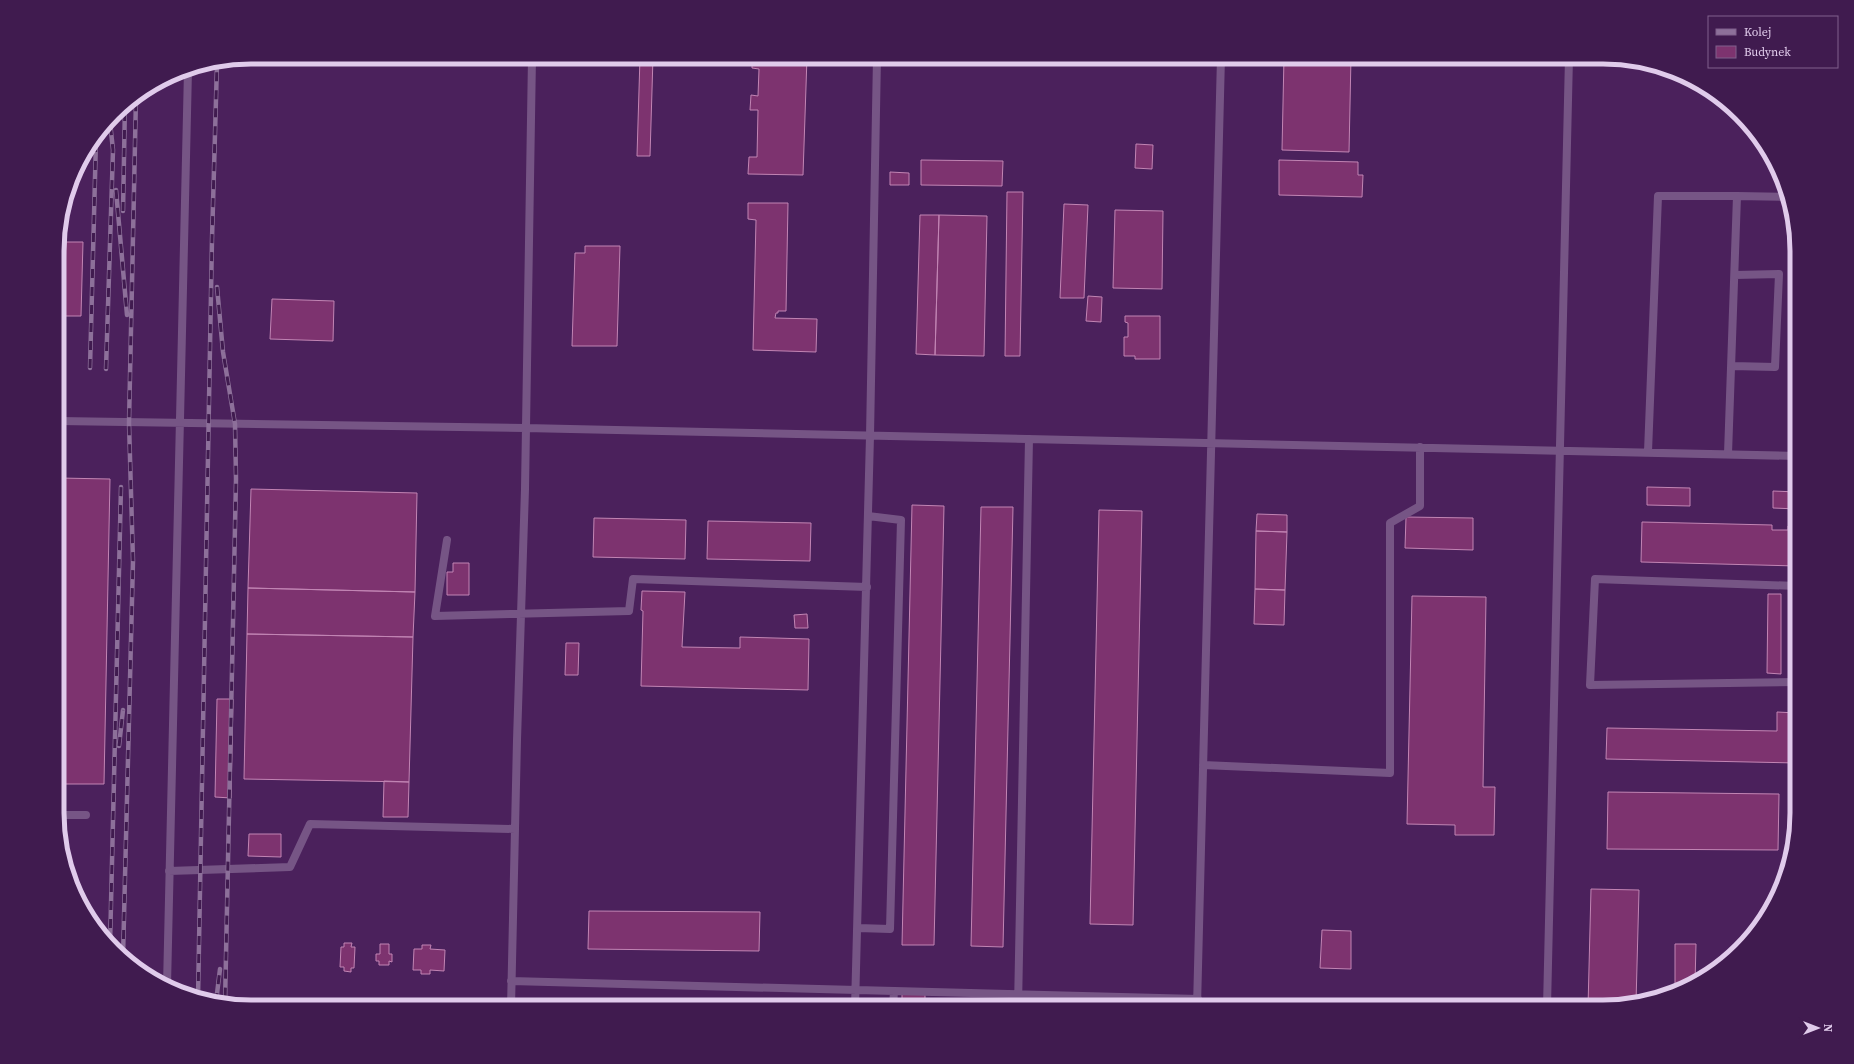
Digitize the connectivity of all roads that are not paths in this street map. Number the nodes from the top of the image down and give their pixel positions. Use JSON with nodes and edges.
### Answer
{"nodes":[{"id":1,"x":532,"y":64,"type":"edge"},
{"id":2,"x":877,"y":64,"type":"edge"},
{"id":3,"x":1221,"y":64,"type":"edge"},
{"id":4,"x":1569,"y":64,"type":"edge"},
{"id":5,"x":188,"y":75,"type":"edge"},
{"id":6,"x":1738,"y":196,"type":"junction"},
{"id":7,"x":1782,"y":198,"type":"edge"},
{"id":8,"x":1735,"y":275,"type":"junction"},
{"id":9,"x":1732,"y":366,"type":"junction"},
{"id":10,"x":64,"y":421,"type":"edge"},
{"id":11,"x":180,"y":424,"type":"junction"},
{"id":12,"x":526,"y":428,"type":"junction"},
{"id":13,"x":870,"y":436,"type":"junction"},
{"id":14,"x":1029,"y":439,"type":"junction"},
{"id":15,"x":1212,"y":443,"type":"junction"},
{"id":16,"x":1420,"y":447,"type":"junction"},
{"id":17,"x":1559,"y":450,"type":"junction"},
{"id":18,"x":1648,"y":452,"type":"junction"},
{"id":19,"x":1728,"y":454,"type":"junction"},
{"id":20,"x":1790,"y":456,"type":"edge"},
{"id":21,"x":868,"y":516,"type":"junction"},
{"id":22,"x":447,"y":540,"type":"dead end"},
{"id":23,"x":1790,"y":586,"type":"edge"},
{"id":24,"x":867,"y":587,"type":"junction"},
{"id":25,"x":521,"y":613,"type":"junction"},
{"id":26,"x":1790,"y":682,"type":"edge"},
{"id":27,"x":1204,"y":765,"type":"junction"},
{"id":28,"x":64,"y":815,"type":"edge"},
{"id":29,"x":86,"y":815,"type":"dead end"},
{"id":30,"x":515,"y":829,"type":"junction"},
{"id":31,"x":169,"y":871,"type":"junction"},
{"id":32,"x":858,"y":928,"type":"junction"},
{"id":33,"x":167,"y":980,"type":"edge"},
{"id":34,"x":511,"y":981,"type":"junction"},
{"id":35,"x":856,"y":990,"type":"junction"},
{"id":36,"x":894,"y":991,"type":"junction"},
{"id":37,"x":1018,"y":994,"type":"junction"},
{"id":38,"x":511,"y":1000,"type":"edge"},
{"id":39,"x":856,"y":1000,"type":"edge"},
{"id":40,"x":893,"y":1000,"type":"edge"},
{"id":41,"x":1018,"y":1000,"type":"edge"},
{"id":42,"x":1137,"y":1000,"type":"edge"},
{"id":43,"x":1197,"y":1000,"type":"edge"},
{"id":44,"x":1547,"y":1000,"type":"edge"}],
"edges":[{"from":1,"to":12,"type":"lane"},
{"from":2,"to":13,"type":"lane"},
{"from":3,"to":15,"type":"lane"},
{"from":4,"to":17,"type":"lane"},
{"from":5,"to":11,"type":"lane"},
{"from":6,"to":7,"type":"lane"},
{"from":6,"to":8,"type":"lane"},
{"from":6,"to":18,"type":"lane"},
{"from":8,"to":9,"type":"lane"},
{"from":8,"to":9,"type":"lane"},
{"from":9,"to":19,"type":"lane"},
{"from":10,"to":11,"type":"lane"},
{"from":11,"to":12,"type":"lane"},
{"from":11,"to":31,"type":"lane"},
{"from":12,"to":13,"type":"lane"},
{"from":12,"to":25,"type":"lane"},
{"from":13,"to":14,"type":"lane"},
{"from":13,"to":21,"type":"lane"},
{"from":14,"to":15,"type":"lane"},
{"from":14,"to":37,"type":"lane"},
{"from":15,"to":16,"type":"lane"},
{"from":15,"to":27,"type":"lane"},
{"from":16,"to":17,"type":"lane"},
{"from":16,"to":27,"type":"lane"},
{"from":17,"to":18,"type":"lane"},
{"from":17,"to":44,"type":"lane"},
{"from":18,"to":19,"type":"lane"},
{"from":19,"to":20,"type":"lane"},
{"from":21,"to":24,"type":"lane"},
{"from":21,"to":32,"type":"lane"},
{"from":22,"to":25,"type":"lane"},
{"from":23,"to":26,"type":"lane"},
{"from":24,"to":25,"type":"lane"},
{"from":24,"to":32,"type":"lane"},
{"from":25,"to":30,"type":"lane"},
{"from":27,"to":43,"type":"lane"},
{"from":28,"to":29,"type":"lane"},
{"from":30,"to":31,"type":"lane"},
{"from":30,"to":34,"type":"lane"},
{"from":31,"to":33,"type":"lane"},
{"from":32,"to":35,"type":"lane"},
{"from":34,"to":35,"type":"lane"},
{"from":34,"to":38,"type":"lane"},
{"from":35,"to":36,"type":"lane"},
{"from":35,"to":39,"type":"lane"},
{"from":36,"to":37,"type":"lane"},
{"from":36,"to":40,"type":"lane"},
{"from":37,"to":41,"type":"lane"},
{"from":37,"to":42,"type":"lane"}]}
